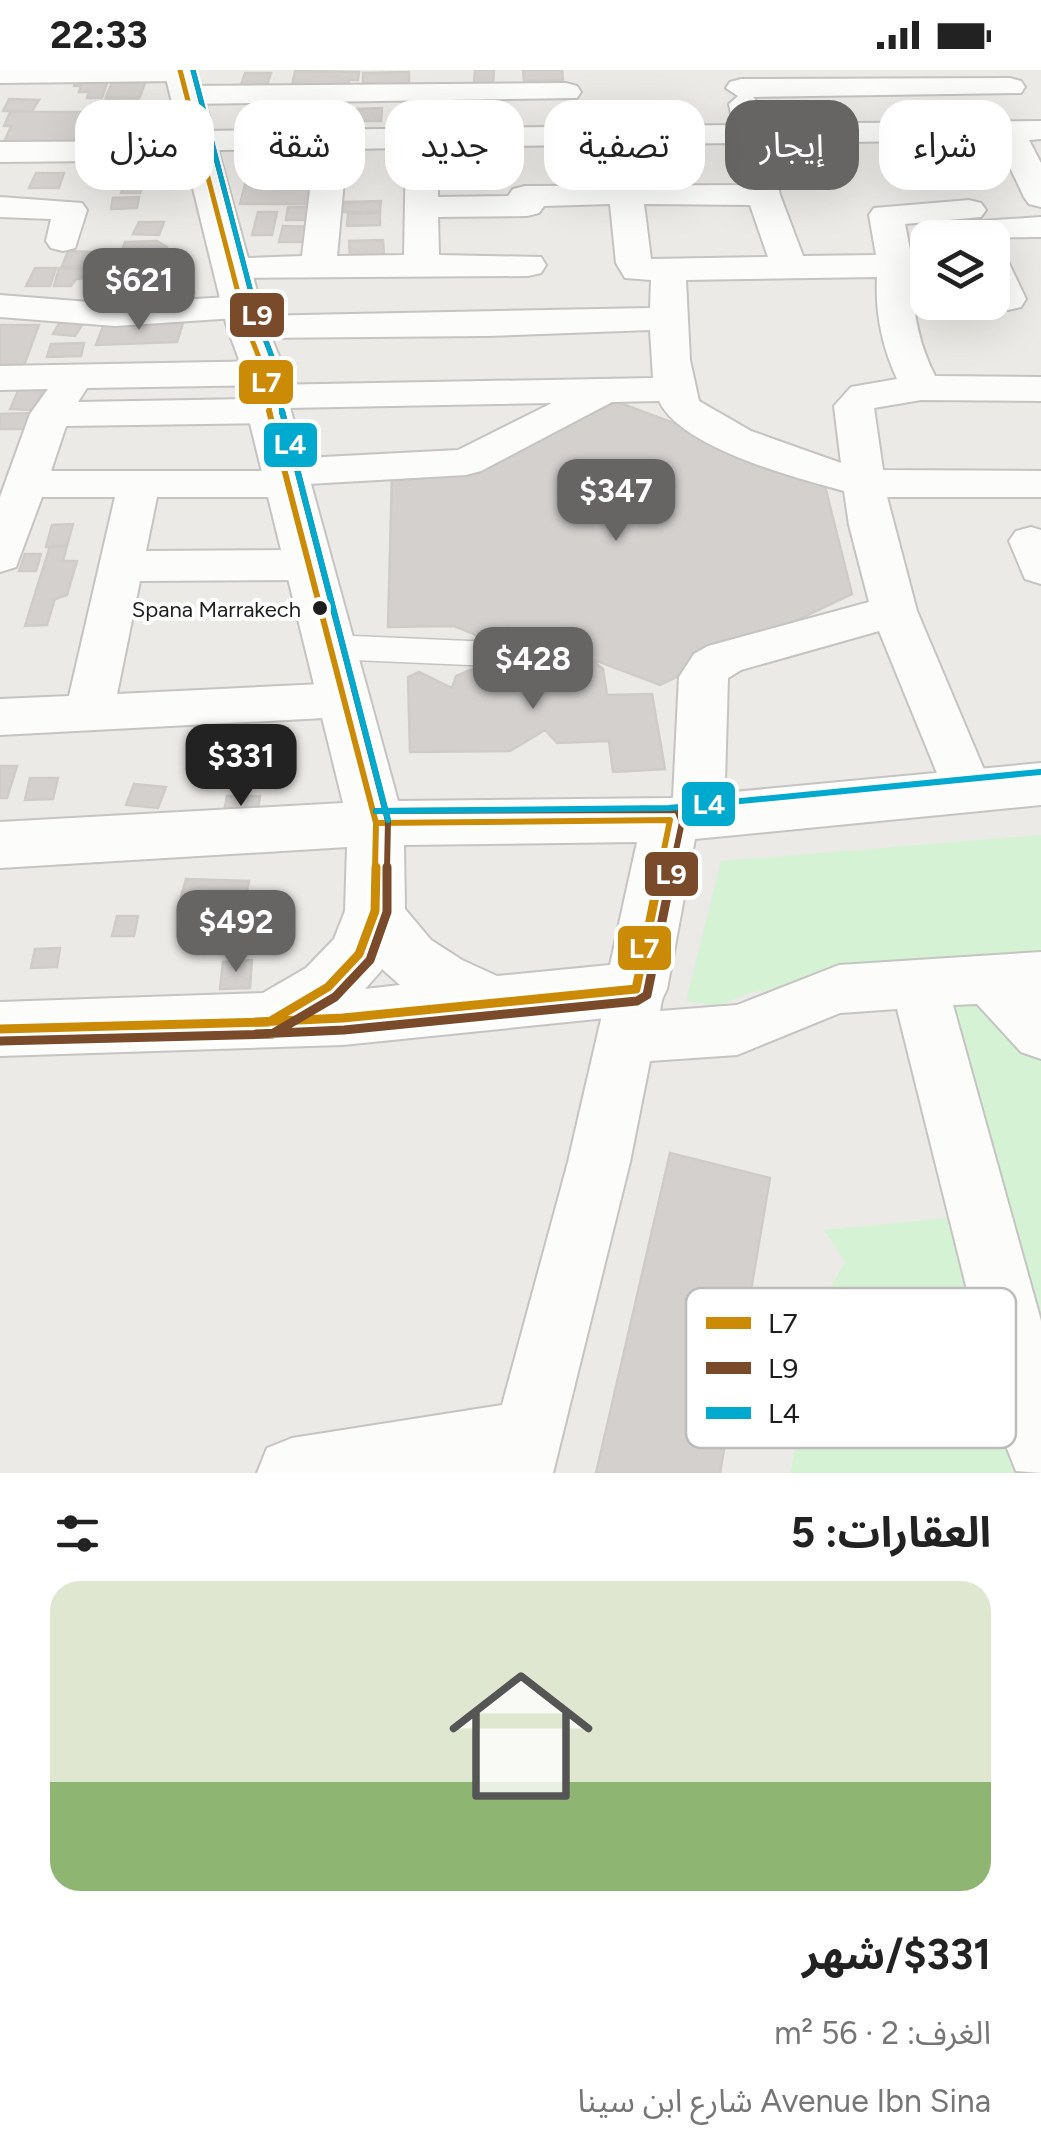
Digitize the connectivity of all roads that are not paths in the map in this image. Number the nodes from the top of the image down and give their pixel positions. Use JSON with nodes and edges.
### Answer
{"nodes":[{"id":1,"x":0,"y":74,"type":"edge"},
{"id":2,"x":1006,"y":78,"type":"edge"},
{"id":3,"x":182,"y":79,"type":"edge"},
{"id":4,"x":738,"y":79,"type":"edge"},
{"id":5,"x":566,"y":81,"type":"edge"},
{"id":6,"x":1029,"y":130,"type":"edge"},
{"id":7,"x":524,"y":136,"type":"joint"},
{"id":8,"x":544,"y":136,"type":"edge"},
{"id":9,"x":75,"y":150,"type":"edge"},
{"id":10,"x":8,"y":152,"type":"edge"},
{"id":11,"x":212,"y":190,"type":"edge"},
{"id":12,"x":327,"y":190,"type":"edge"},
{"id":13,"x":423,"y":190,"type":"edge"},
{"id":14,"x":762,"y":190,"type":"edge"},
{"id":15,"x":961,"y":190,"type":"edge"},
{"id":16,"x":0,"y":194,"type":"edge"},
{"id":17,"x":626,"y":194,"type":"junction"},
{"id":18,"x":763,"y":195,"type":"junction"},
{"id":19,"x":1041,"y":197,"type":"edge"},
{"id":20,"x":526,"y":200,"type":"junction"},
{"id":21,"x":0,"y":208,"type":"edge"},
{"id":22,"x":423,"y":208,"type":"junction"},
{"id":23,"x":927,"y":220,"type":"edge"},
{"id":24,"x":974,"y":220,"type":"edge"},
{"id":25,"x":1010,"y":227,"type":"edge"},
{"id":26,"x":1041,"y":227,"type":"edge"},
{"id":27,"x":63,"y":241,"type":"dead end"},
{"id":28,"x":910,"y":262,"type":"edge"},
{"id":29,"x":528,"y":266,"type":"junction"},
{"id":30,"x":910,"y":266,"type":"edge"},
{"id":31,"x":318,"y":268,"type":"junction"},
{"id":32,"x":421,"y":268,"type":"junction"},
{"id":33,"x":790,"y":269,"type":"junction"},
{"id":34,"x":670,"y":270,"type":"junction"},
{"id":35,"x":910,"y":270,"type":"edge"},
{"id":36,"x":241,"y":300,"type":"junction"},
{"id":37,"x":0,"y":306,"type":"edge"},
{"id":38,"x":666,"y":318,"type":"junction"},
{"id":39,"x":531,"y":323,"type":"junction"},
{"id":40,"x":487,"y":326,"type":"junction"},
{"id":41,"x":74,"y":377,"type":"junction"},
{"id":42,"x":0,"y":378,"type":"edge"},
{"id":43,"x":921,"y":388,"type":"junction"},
{"id":44,"x":677,"y":389,"type":"junction"},
{"id":45,"x":1041,"y":389,"type":"edge"},
{"id":46,"x":484,"y":390,"type":"junction"},
{"id":47,"x":606,"y":392,"type":"junction"},
{"id":48,"x":267,"y":394,"type":"junction"},
{"id":49,"x":50,"y":414,"type":"junction"},
{"id":50,"x":286,"y":478,"type":"junction"},
{"id":51,"x":861,"y":482,"type":"junction"},
{"id":52,"x":26,"y":484,"type":"junction"},
{"id":53,"x":140,"y":484,"type":"junction"},
{"id":54,"x":1041,"y":484,"type":"edge"},
{"id":55,"x":0,"y":557,"type":"edge"},
{"id":56,"x":309,"y":565,"type":"junction"},
{"id":57,"x":120,"y":566,"type":"junction"},
{"id":58,"x":894,"y":611,"type":"junction"},
{"id":59,"x":330,"y":646,"type":"junction"},
{"id":60,"x":542,"y":656,"type":"dead end"},
{"id":61,"x":342,"y":700,"type":"junction"},
{"id":62,"x":89,"y":712,"type":"junction"},
{"id":63,"x":0,"y":717,"type":"edge"},
{"id":64,"x":1041,"y":784,"type":"edge"},
{"id":65,"x":968,"y":791,"type":"junction"},
{"id":66,"x":684,"y":818,"type":"junction"},
{"id":67,"x":376,"y":823,"type":"junction"},
{"id":68,"x":0,"y":846,"type":"edge"},
{"id":69,"x":375,"y":911,"type":"junction"},
{"id":70,"x":1015,"y":978,"type":"edge"},
{"id":71,"x":918,"y":984,"type":"junction"},
{"id":72,"x":494,"y":1002,"type":"junction"},
{"id":73,"x":631,"y":1013,"type":"junction"},
{"id":74,"x":269,"y":1022,"type":"junction"},
{"id":75,"x":0,"y":1028,"type":"edge"},
{"id":76,"x":1041,"y":1034,"type":"edge"},
{"id":77,"x":999,"y":1288,"type":"edge"},
{"id":78,"x":1016,"y":1352,"type":"edge"},
{"id":79,"x":1041,"y":1446,"type":"edge"},
{"id":80,"x":522,"y":1454,"type":"edge"},
{"id":81,"x":292,"y":1473,"type":"edge"}],
"edges":[{"from":1,"to":3,"type":"street"},
{"from":2,"to":4,"type":"street"},
{"from":2,"to":6,"type":"street"},
{"from":3,"to":5,"type":"street"},
{"from":6,"to":19,"type":"street"},
{"from":7,"to":8,"type":"street"},
{"from":7,"to":20,"type":"street"},
{"from":9,"to":10,"type":"street"},
{"from":10,"to":16,"type":"street"},
{"from":11,"to":36,"type":"street"},
{"from":12,"to":31,"type":"street"},
{"from":13,"to":22,"type":"street"},
{"from":14,"to":18,"type":"street"},
{"from":15,"to":24,"type":"street"},
{"from":17,"to":18,"type":"street"},
{"from":17,"to":20,"type":"street"},
{"from":17,"to":34,"type":"street"},
{"from":18,"to":33,"type":"street"},
{"from":20,"to":22,"type":"street"},
{"from":20,"to":29,"type":"street"},
{"from":21,"to":27,"type":"street"},
{"from":22,"to":32,"type":"street"},
{"from":23,"to":28,"type":"street"},
{"from":25,"to":26,"type":"street"},
{"from":29,"to":32,"type":"street"},
{"from":29,"to":39,"type":"street"},
{"from":30,"to":33,"type":"street"},
{"from":31,"to":32,"type":"street"},
{"from":31,"to":36,"type":"street"},
{"from":33,"to":34,"type":"street"},
{"from":34,"to":38,"type":"street"},
{"from":35,"to":43,"type":"street"},
{"from":36,"to":37,"type":"street"},
{"from":36,"to":40,"type":"street"},
{"from":36,"to":48,"type":"street"},
{"from":38,"to":39,"type":"street"},
{"from":38,"to":44,"type":"street"},
{"from":39,"to":40,"type":"street"},
{"from":40,"to":46,"type":"street"},
{"from":41,"to":42,"type":"street"},
{"from":41,"to":48,"type":"street"},
{"from":41,"to":49,"type":"street"},
{"from":43,"to":45,"type":"street"},
{"from":43,"to":51,"type":"street"},
{"from":44,"to":47,"type":"street"},
{"from":44,"to":51,"type":"street"},
{"from":46,"to":47,"type":"street"},
{"from":46,"to":48,"type":"street"},
{"from":47,"to":50,"type":"street"},
{"from":48,"to":49,"type":"street"},
{"from":48,"to":50,"type":"street"},
{"from":49,"to":52,"type":"street"},
{"from":50,"to":53,"type":"street"},
{"from":50,"to":56,"type":"street"},
{"from":51,"to":54,"type":"street"},
{"from":51,"to":58,"type":"street"},
{"from":52,"to":53,"type":"street"},
{"from":52,"to":55,"type":"street"},
{"from":53,"to":57,"type":"street"},
{"from":56,"to":57,"type":"street"},
{"from":56,"to":59,"type":"street"},
{"from":57,"to":62,"type":"street"},
{"from":58,"to":65,"type":"street"},
{"from":58,"to":66,"type":"street"},
{"from":59,"to":60,"type":"street"},
{"from":59,"to":61,"type":"street"},
{"from":61,"to":62,"type":"street"},
{"from":61,"to":67,"type":"street"},
{"from":62,"to":63,"type":"street"},
{"from":64,"to":65,"type":"street"},
{"from":65,"to":66,"type":"street"},
{"from":66,"to":67,"type":"street"},
{"from":66,"to":73,"type":"street"},
{"from":67,"to":68,"type":"street"},
{"from":67,"to":69,"type":"street"},
{"from":69,"to":72,"type":"street"},
{"from":69,"to":74,"type":"street"},
{"from":70,"to":71,"type":"street"},
{"from":70,"to":76,"type":"street"},
{"from":71,"to":73,"type":"street"},
{"from":71,"to":77,"type":"street"},
{"from":72,"to":73,"type":"street"},
{"from":72,"to":74,"type":"street"},
{"from":73,"to":80,"type":"street"},
{"from":74,"to":75,"type":"street"},
{"from":78,"to":79,"type":"street"},
{"from":80,"to":81,"type":"street"}]}
